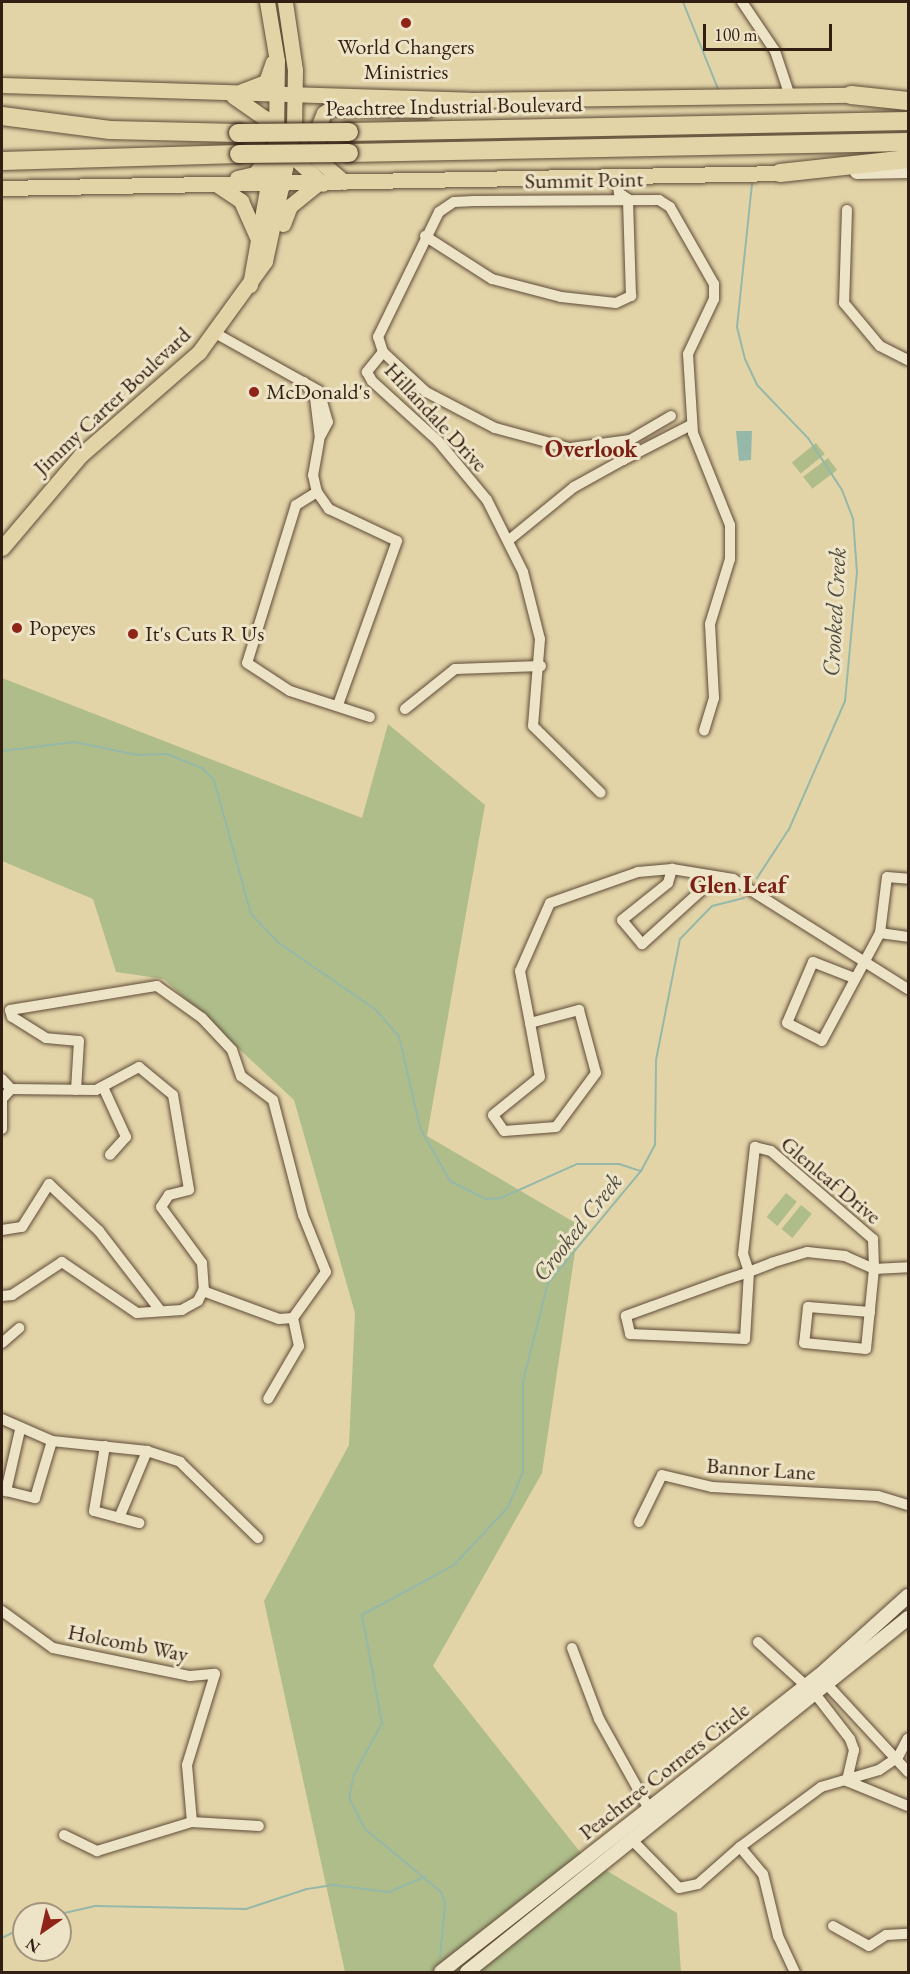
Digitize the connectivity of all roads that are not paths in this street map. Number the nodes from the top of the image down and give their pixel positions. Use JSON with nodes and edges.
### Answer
{"nodes":[{"id":1,"x":266,"y":2,"type":"edge"},
{"id":2,"x":285,"y":2,"type":"edge"},
{"id":3,"x":742,"y":2,"type":"edge"},
{"id":4,"x":2,"y":85,"type":"edge"},
{"id":5,"x":291,"y":89,"type":"junction"},
{"id":6,"x":909,"y":93,"type":"edge"},
{"id":7,"x":227,"y":94,"type":"junction"},
{"id":8,"x":851,"y":95,"type":"junction"},
{"id":9,"x":790,"y":96,"type":"junction"},
{"id":10,"x":328,"y":97,"type":"junction"},
{"id":11,"x":438,"y":100,"type":"junction"},
{"id":12,"x":909,"y":101,"type":"edge"},
{"id":13,"x":2,"y":116,"type":"edge"},
{"id":14,"x":909,"y":121,"type":"edge"},
{"id":15,"x":282,"y":138,"type":"junction"},
{"id":16,"x":909,"y":142,"type":"edge"},
{"id":17,"x":909,"y":159,"type":"edge"},
{"id":18,"x":2,"y":162,"type":"edge"},
{"id":19,"x":909,"y":171,"type":"edge"},
{"id":20,"x":780,"y":173,"type":"junction"},
{"id":21,"x":617,"y":175,"type":"junction"},
{"id":22,"x":637,"y":175,"type":"junction"},
{"id":23,"x":344,"y":182,"type":"junction"},
{"id":24,"x":320,"y":184,"type":"junction"},
{"id":25,"x":216,"y":185,"type":"junction"},
{"id":26,"x":104,"y":186,"type":"junction"},
{"id":27,"x":2,"y":188,"type":"edge"},
{"id":28,"x":279,"y":188,"type":"junction"},
{"id":29,"x":628,"y":199,"type":"junction"},
{"id":30,"x":847,"y":210,"type":"dead end"},
{"id":31,"x":425,"y":236,"type":"junction"},
{"id":32,"x":257,"y":239,"type":"junction"},
{"id":33,"x":250,"y":285,"type":"junction"},
{"id":34,"x":215,"y":333,"type":"junction"},
{"id":35,"x":383,"y":352,"type":"junction"},
{"id":36,"x":909,"y":360,"type":"edge"},
{"id":37,"x":671,"y":416,"type":"dead end"},
{"id":38,"x":691,"y":425,"type":"junction"},
{"id":39,"x":630,"y":440,"type":"junction"},
{"id":40,"x":623,"y":460,"type":"junction"},
{"id":41,"x":318,"y":492,"type":"junction"},
{"id":42,"x":509,"y":540,"type":"junction"},
{"id":43,"x":2,"y":548,"type":"edge"},
{"id":44,"x":541,"y":666,"type":"junction"},
{"id":45,"x":338,"y":705,"type":"junction"},
{"id":46,"x":405,"y":709,"type":"dead end"},
{"id":47,"x":370,"y":717,"type":"dead end"},
{"id":48,"x":704,"y":730,"type":"dead end"},
{"id":49,"x":601,"y":793,"type":"dead end"},
{"id":50,"x":672,"y":869,"type":"junction"},
{"id":51,"x":716,"y":877,"type":"junction"},
{"id":52,"x":909,"y":879,"type":"edge"},
{"id":53,"x":880,"y":933,"type":"junction"},
{"id":54,"x":909,"y":937,"type":"edge"},
{"id":55,"x":861,"y":962,"type":"junction"},
{"id":56,"x":854,"y":978,"type":"junction"},
{"id":57,"x":909,"y":988,"type":"edge"},
{"id":58,"x":530,"y":1023,"type":"junction"},
{"id":59,"x":2,"y":1079,"type":"edge"},
{"id":60,"x":103,"y":1087,"type":"junction"},
{"id":61,"x":11,"y":1089,"type":"junction"},
{"id":62,"x":76,"y":1090,"type":"junction"},
{"id":63,"x":2,"y":1129,"type":"edge"},
{"id":64,"x":110,"y":1155,"type":"dead end"},
{"id":65,"x":2,"y":1230,"type":"edge"},
{"id":66,"x":908,"y":1266,"type":"edge"},
{"id":67,"x":874,"y":1269,"type":"junction"},
{"id":68,"x":749,"y":1272,"type":"junction"},
{"id":69,"x":203,"y":1291,"type":"junction"},
{"id":70,"x":2,"y":1296,"type":"edge"},
{"id":71,"x":159,"y":1309,"type":"junction"},
{"id":72,"x":870,"y":1312,"type":"junction"},
{"id":73,"x":293,"y":1318,"type":"junction"},
{"id":74,"x":20,"y":1328,"type":"dead end"},
{"id":75,"x":2,"y":1343,"type":"edge"},
{"id":76,"x":268,"y":1399,"type":"dead end"},
{"id":77,"x":2,"y":1419,"type":"edge"},
{"id":78,"x":20,"y":1430,"type":"junction"},
{"id":79,"x":52,"y":1441,"type":"junction"},
{"id":80,"x":105,"y":1446,"type":"junction"},
{"id":81,"x":147,"y":1450,"type":"junction"},
{"id":82,"x":909,"y":1505,"type":"edge"},
{"id":83,"x":119,"y":1518,"type":"junction"},
{"id":84,"x":639,"y":1521,"type":"dead end"},
{"id":85,"x":140,"y":1523,"type":"dead end"},
{"id":86,"x":258,"y":1538,"type":"dead end"},
{"id":87,"x":909,"y":1596,"type":"edge"},
{"id":88,"x":2,"y":1611,"type":"edge"},
{"id":89,"x":909,"y":1618,"type":"edge"},
{"id":90,"x":758,"y":1642,"type":"dead end"},
{"id":91,"x":572,"y":1648,"type":"dead end"},
{"id":92,"x":824,"y":1681,"type":"junction"},
{"id":93,"x":811,"y":1691,"type":"junction"},
{"id":94,"x":864,"y":1729,"type":"junction"},
{"id":95,"x":850,"y":1738,"type":"junction"},
{"id":96,"x":909,"y":1738,"type":"edge"},
{"id":97,"x":898,"y":1756,"type":"junction"},
{"id":98,"x":909,"y":1772,"type":"edge"},
{"id":99,"x":847,"y":1781,"type":"junction"},
{"id":100,"x":909,"y":1806,"type":"edge"},
{"id":101,"x":649,"y":1809,"type":"junction"},
{"id":102,"x":192,"y":1822,"type":"junction"},
{"id":103,"x":259,"y":1826,"type":"dead end"},
{"id":104,"x":64,"y":1835,"type":"dead end"},
{"id":105,"x":634,"y":1842,"type":"junction"},
{"id":106,"x":740,"y":1846,"type":"junction"},
{"id":107,"x":833,"y":1926,"type":"dead end"},
{"id":108,"x":909,"y":1934,"type":"edge"},
{"id":109,"x":441,"y":1972,"type":"edge"},
{"id":110,"x":467,"y":1972,"type":"edge"},
{"id":111,"x":795,"y":1972,"type":"edge"}],
"edges":[{"from":1,"to":5,"type":"main road","name":"Jimmy Carter Boulevard"},
{"from":1,"to":7,"type":"main road"},
{"from":2,"to":5,"type":"main road","name":"Jimmy Carter Boulevard"},
{"from":3,"to":9,"type":"street"},
{"from":4,"to":7,"type":"main road","name":"Peachtree Industrial Boulevard"},
{"from":5,"to":7,"type":"main road","name":"Peachtree Industrial Boulevard"},
{"from":5,"to":10,"type":"main road","name":"Peachtree Industrial Boulevard"},
{"from":5,"to":10,"type":"main road"},
{"from":5,"to":15,"type":"main road","name":"Jimmy Carter Boulevard"},
{"from":6,"to":8,"type":"street","name":"Peachtree Industrial Boulevard"},
{"from":7,"to":15,"type":"main road"},
{"from":8,"to":9,"type":"main road","name":"Peachtree Industrial Boulevard"},
{"from":8,"to":12,"type":"highway"},
{"from":9,"to":11,"type":"main road","name":"Peachtree Industrial Boulevard"},
{"from":10,"to":11,"type":"main road","name":"Peachtree Industrial Boulevard"},
{"from":10,"to":15,"type":"main road"},
{"from":11,"to":23,"type":"main road"},
{"from":13,"to":14,"type":"highway","name":"Peachtree Industrial Boulevard","bridge":true},
{"from":15,"to":24,"type":"main road"},
{"from":15,"to":26,"type":"main road"},
{"from":15,"to":28,"type":"main road","name":"Jimmy Carter Boulevard"},
{"from":15,"to":28,"type":"main road"},
{"from":16,"to":18,"type":"highway","name":"Peachtree Industrial Boulevard","bridge":true},
{"from":17,"to":20,"type":"highway"},
{"from":19,"to":20,"type":"street"},
{"from":20,"to":22,"type":"main road"},
{"from":21,"to":22,"type":"main road"},
{"from":21,"to":23,"type":"main road"},
{"from":21,"to":29,"type":"street"},
{"from":22,"to":29,"type":"street"},
{"from":23,"to":24,"type":"main road"},
{"from":24,"to":28,"type":"main road"},
{"from":24,"to":33,"type":"main road"},
{"from":25,"to":26,"type":"main road"},
{"from":25,"to":28,"type":"main road"},
{"from":25,"to":32,"type":"main road"},
{"from":26,"to":27,"type":"main road"},
{"from":28,"to":32,"type":"main road","name":"Jimmy Carter Boulevard"},
{"from":28,"to":33,"type":"main road","name":"Jimmy Carter Boulevard"},
{"from":29,"to":31,"type":"street","name":"Summit Point"},
{"from":29,"to":31,"type":"street"},
{"from":29,"to":38,"type":"street","name":"Summit Point"},
{"from":30,"to":36,"type":"street"},
{"from":31,"to":35,"type":"street","name":"Summit Point"},
{"from":32,"to":33,"type":"main road","name":"Jimmy Carter Boulevard"},
{"from":33,"to":34,"type":"main road","name":"Jimmy Carter Boulevard"},
{"from":34,"to":41,"type":"street"},
{"from":34,"to":43,"type":"main road","name":"Jimmy Carter Boulevard"},
{"from":35,"to":39,"type":"street"},
{"from":35,"to":42,"type":"street","name":"Hillandale Drive"},
{"from":37,"to":39,"type":"street"},
{"from":38,"to":40,"type":"street"},
{"from":38,"to":48,"type":"street","name":"Summit Point"},
{"from":39,"to":40,"type":"street"},
{"from":40,"to":42,"type":"street"},
{"from":41,"to":45,"type":"street"},
{"from":41,"to":45,"type":"street"},
{"from":42,"to":44,"type":"street","name":"Hillandale Drive"},
{"from":44,"to":46,"type":"street"},
{"from":44,"to":49,"type":"street","name":"Hillandale Drive"},
{"from":45,"to":47,"type":"street"},
{"from":50,"to":51,"type":"street"},
{"from":50,"to":51,"type":"street"},
{"from":50,"to":58,"type":"street"},
{"from":51,"to":55,"type":"street"},
{"from":52,"to":53,"type":"street"},
{"from":53,"to":54,"type":"street"},
{"from":53,"to":55,"type":"street"},
{"from":55,"to":56,"type":"street"},
{"from":55,"to":57,"type":"street"},
{"from":56,"to":56,"type":"street"},
{"from":58,"to":58,"type":"street"},
{"from":59,"to":61,"type":"street"},
{"from":60,"to":62,"type":"street"},
{"from":60,"to":64,"type":"street"},
{"from":60,"to":69,"type":"street"},
{"from":61,"to":62,"type":"street"},
{"from":61,"to":63,"type":"street"},
{"from":62,"to":73,"type":"street"},
{"from":65,"to":71,"type":"street"},
{"from":66,"to":67,"type":"street","name":"Glenleaf Drive"},
{"from":67,"to":68,"type":"street","name":"Glenleaf Drive"},
{"from":67,"to":68,"type":"street","name":"Glenleaf Drive"},
{"from":67,"to":72,"type":"street","name":"Glenleaf Drive"},
{"from":68,"to":68,"type":"street","name":"Glenleaf Drive"},
{"from":69,"to":71,"type":"street"},
{"from":69,"to":73,"type":"street"},
{"from":70,"to":71,"type":"street"},
{"from":72,"to":72,"type":"street","name":"Glenleaf Drive"},
{"from":73,"to":76,"type":"street"},
{"from":74,"to":75,"type":"street"},
{"from":77,"to":78,"type":"street"},
{"from":78,"to":79,"type":"street"},
{"from":78,"to":79,"type":"street"},
{"from":79,"to":80,"type":"street"},
{"from":80,"to":81,"type":"street"},
{"from":80,"to":83,"type":"street"},
{"from":81,"to":83,"type":"street"},
{"from":81,"to":86,"type":"street"},
{"from":82,"to":84,"type":"street","name":"Bannor Lane"},
{"from":83,"to":85,"type":"street"},
{"from":87,"to":92,"type":"street","name":"Peachtree Corners Circle"},
{"from":88,"to":102,"type":"street","name":"Holcomb Way"},
{"from":89,"to":92,"type":"street","name":"Peachtree Corners Circle"},
{"from":90,"to":93,"type":"street"},
{"from":91,"to":101,"type":"street"},
{"from":92,"to":93,"type":"street","name":"Peachtree Corners Circle"},
{"from":92,"to":94,"type":"street"},
{"from":93,"to":95,"type":"street"},
{"from":93,"to":101,"type":"street","name":"Peachtree Corners Circle"},
{"from":93,"to":105,"type":"street","name":"Peachtree Corners Circle"},
{"from":94,"to":95,"type":"street"},
{"from":94,"to":97,"type":"street"},
{"from":95,"to":99,"type":"street"},
{"from":96,"to":97,"type":"street"},
{"from":97,"to":98,"type":"street"},
{"from":97,"to":99,"type":"street"},
{"from":99,"to":100,"type":"street"},
{"from":99,"to":106,"type":"street"},
{"from":101,"to":109,"type":"street","name":"Peachtree Corners Circle"},
{"from":102,"to":103,"type":"street"},
{"from":102,"to":104,"type":"street"},
{"from":105,"to":106,"type":"street"},
{"from":105,"to":110,"type":"street","name":"Peachtree Corners Circle"},
{"from":106,"to":111,"type":"street"},
{"from":107,"to":108,"type":"street"}]}
